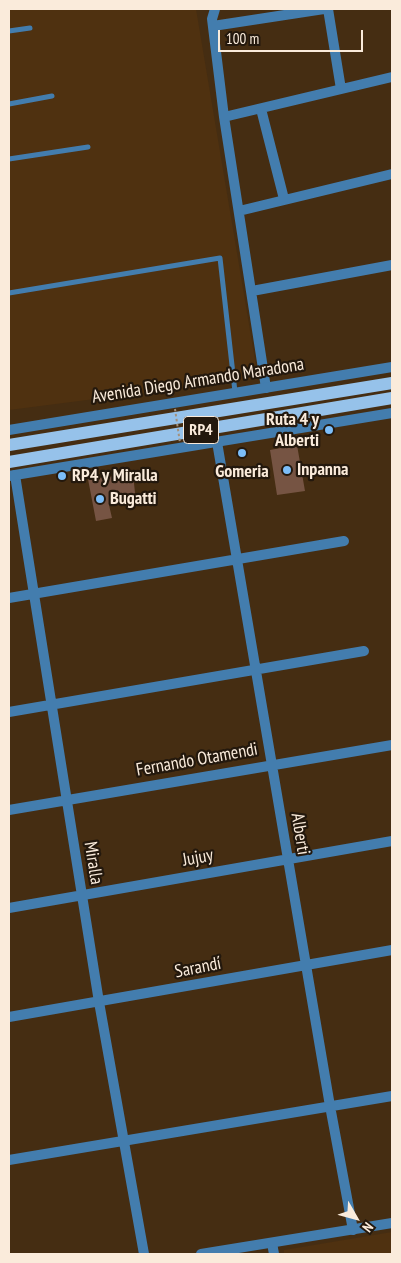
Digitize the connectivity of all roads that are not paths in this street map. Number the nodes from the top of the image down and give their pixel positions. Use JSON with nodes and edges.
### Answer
{"nodes":[{"id":1,"x":216,"y":9,"type":"edge"},
{"id":2,"x":324,"y":9,"type":"edge"},
{"id":3,"x":328,"y":9,"type":"edge"},
{"id":4,"x":213,"y":26,"type":"junction"},
{"id":5,"x":30,"y":28,"type":"dead end"},
{"id":6,"x":9,"y":31,"type":"edge"},
{"id":7,"x":392,"y":78,"type":"edge"},
{"id":8,"x":341,"y":89,"type":"junction"},
{"id":9,"x":52,"y":96,"type":"dead end"},
{"id":10,"x":9,"y":104,"type":"edge"},
{"id":11,"x":261,"y":109,"type":"junction"},
{"id":12,"x":224,"y":117,"type":"junction"},
{"id":13,"x":88,"y":146,"type":"dead end"},
{"id":14,"x":9,"y":159,"type":"edge"},
{"id":15,"x":392,"y":174,"type":"edge"},
{"id":16,"x":284,"y":199,"type":"junction"},
{"id":17,"x":239,"y":210,"type":"junction"},
{"id":18,"x":392,"y":265,"type":"edge"},
{"id":19,"x":252,"y":291,"type":"junction"},
{"id":20,"x":9,"y":293,"type":"edge"},
{"id":21,"x":392,"y":367,"type":"edge"},
{"id":22,"x":392,"y":383,"type":"edge"},
{"id":23,"x":266,"y":388,"type":"junction"},
{"id":24,"x":235,"y":392,"type":"junction"},
{"id":25,"x":392,"y":398,"type":"edge"},
{"id":26,"x":392,"y":414,"type":"edge"},
{"id":27,"x":9,"y":430,"type":"edge"},
{"id":28,"x":217,"y":442,"type":"junction"},
{"id":29,"x":9,"y":445,"type":"edge"},
{"id":30,"x":9,"y":462,"type":"edge"},
{"id":31,"x":12,"y":476,"type":"edge"},
{"id":32,"x":344,"y":541,"type":"dead end"},
{"id":33,"x":237,"y":558,"type":"junction"},
{"id":34,"x":32,"y":594,"type":"junction"},
{"id":35,"x":9,"y":598,"type":"edge"},
{"id":36,"x":364,"y":651,"type":"dead end"},
{"id":37,"x":255,"y":670,"type":"junction"},
{"id":38,"x":50,"y":705,"type":"junction"},
{"id":39,"x":9,"y":712,"type":"edge"},
{"id":40,"x":392,"y":745,"type":"edge"},
{"id":41,"x":273,"y":764,"type":"junction"},
{"id":42,"x":67,"y":800,"type":"junction"},
{"id":43,"x":9,"y":810,"type":"edge"},
{"id":44,"x":392,"y":841,"type":"edge"},
{"id":45,"x":288,"y":860,"type":"junction"},
{"id":46,"x":82,"y":894,"type":"junction"},
{"id":47,"x":9,"y":908,"type":"edge"},
{"id":48,"x":392,"y":950,"type":"edge"},
{"id":49,"x":306,"y":964,"type":"junction"},
{"id":50,"x":99,"y":1002,"type":"junction"},
{"id":51,"x":9,"y":1017,"type":"edge"},
{"id":52,"x":392,"y":1096,"type":"edge"},
{"id":53,"x":330,"y":1106,"type":"junction"},
{"id":54,"x":124,"y":1142,"type":"junction"},
{"id":55,"x":9,"y":1160,"type":"edge"},
{"id":56,"x":392,"y":1223,"type":"edge"},
{"id":57,"x":353,"y":1230,"type":"junction"},
{"id":58,"x":272,"y":1244,"type":"junction"},
{"id":59,"x":144,"y":1254,"type":"edge"},
{"id":60,"x":201,"y":1254,"type":"edge"},
{"id":61,"x":274,"y":1254,"type":"edge"}],
"edges":[{"from":1,"to":4,"type":"street"},
{"from":2,"to":4,"type":"street"},
{"from":3,"to":8,"type":"street"},
{"from":4,"to":12,"type":"street"},
{"from":5,"to":6,"type":"lane"},
{"from":7,"to":8,"type":"street"},
{"from":8,"to":11,"type":"street"},
{"from":9,"to":10,"type":"lane"},
{"from":11,"to":12,"type":"street"},
{"from":11,"to":16,"type":"street"},
{"from":12,"to":17,"type":"street"},
{"from":13,"to":14,"type":"lane"},
{"from":15,"to":16,"type":"street"},
{"from":16,"to":17,"type":"street"},
{"from":17,"to":19,"type":"street"},
{"from":18,"to":19,"type":"street"},
{"from":19,"to":23,"type":"street"},
{"from":20,"to":24,"type":"lane"},
{"from":21,"to":23,"type":"street","name":"Avenida Diego Armando Maradona"},
{"from":22,"to":29,"type":"main road","name":"Avenida Diego Armando Maradona","number":"RP4"},
{"from":23,"to":24,"type":"street","name":"Avenida Diego Armando Maradona"},
{"from":24,"to":27,"type":"street","name":"Avenida Diego Armando Maradona"},
{"from":25,"to":30,"type":"main road","number":"RP4"},
{"from":26,"to":28,"type":"street"},
{"from":28,"to":31,"type":"street"},
{"from":28,"to":33,"type":"street","name":"Alberti"},
{"from":31,"to":34,"type":"street","name":"Miralla"},
{"from":32,"to":33,"type":"street"},
{"from":33,"to":34,"type":"street"},
{"from":33,"to":37,"type":"street","name":"Alberti"},
{"from":34,"to":35,"type":"street"},
{"from":34,"to":38,"type":"street","name":"Miralla"},
{"from":36,"to":37,"type":"street"},
{"from":37,"to":38,"type":"street"},
{"from":37,"to":41,"type":"street","name":"Alberti"},
{"from":38,"to":39,"type":"street"},
{"from":38,"to":42,"type":"street","name":"Miralla"},
{"from":40,"to":41,"type":"street","name":"Fernando Otamendi"},
{"from":41,"to":42,"type":"street","name":"Fernando Otamendi"},
{"from":41,"to":45,"type":"street","name":"Alberti"},
{"from":42,"to":43,"type":"street","name":"Fernando Otamendi"},
{"from":42,"to":46,"type":"street","name":"Miralla"},
{"from":44,"to":45,"type":"street","name":"Jujuy"},
{"from":45,"to":46,"type":"street","name":"Jujuy"},
{"from":45,"to":49,"type":"street","name":"Alberti"},
{"from":46,"to":47,"type":"street","name":"Jujuy"},
{"from":46,"to":50,"type":"street","name":"Miralla"},
{"from":48,"to":49,"type":"street","name":"Sarandí"},
{"from":49,"to":50,"type":"street","name":"Sarandí"},
{"from":49,"to":53,"type":"street","name":"Alberti"},
{"from":50,"to":51,"type":"street","name":"Sarandí"},
{"from":50,"to":54,"type":"street","name":"Miralla"},
{"from":52,"to":53,"type":"street"},
{"from":53,"to":54,"type":"street"},
{"from":53,"to":57,"type":"street","name":"Alberti"},
{"from":54,"to":55,"type":"street"},
{"from":54,"to":59,"type":"street","name":"Miralla"},
{"from":56,"to":57,"type":"street"},
{"from":57,"to":58,"type":"street"},
{"from":58,"to":60,"type":"street"},
{"from":58,"to":61,"type":"street"}]}
